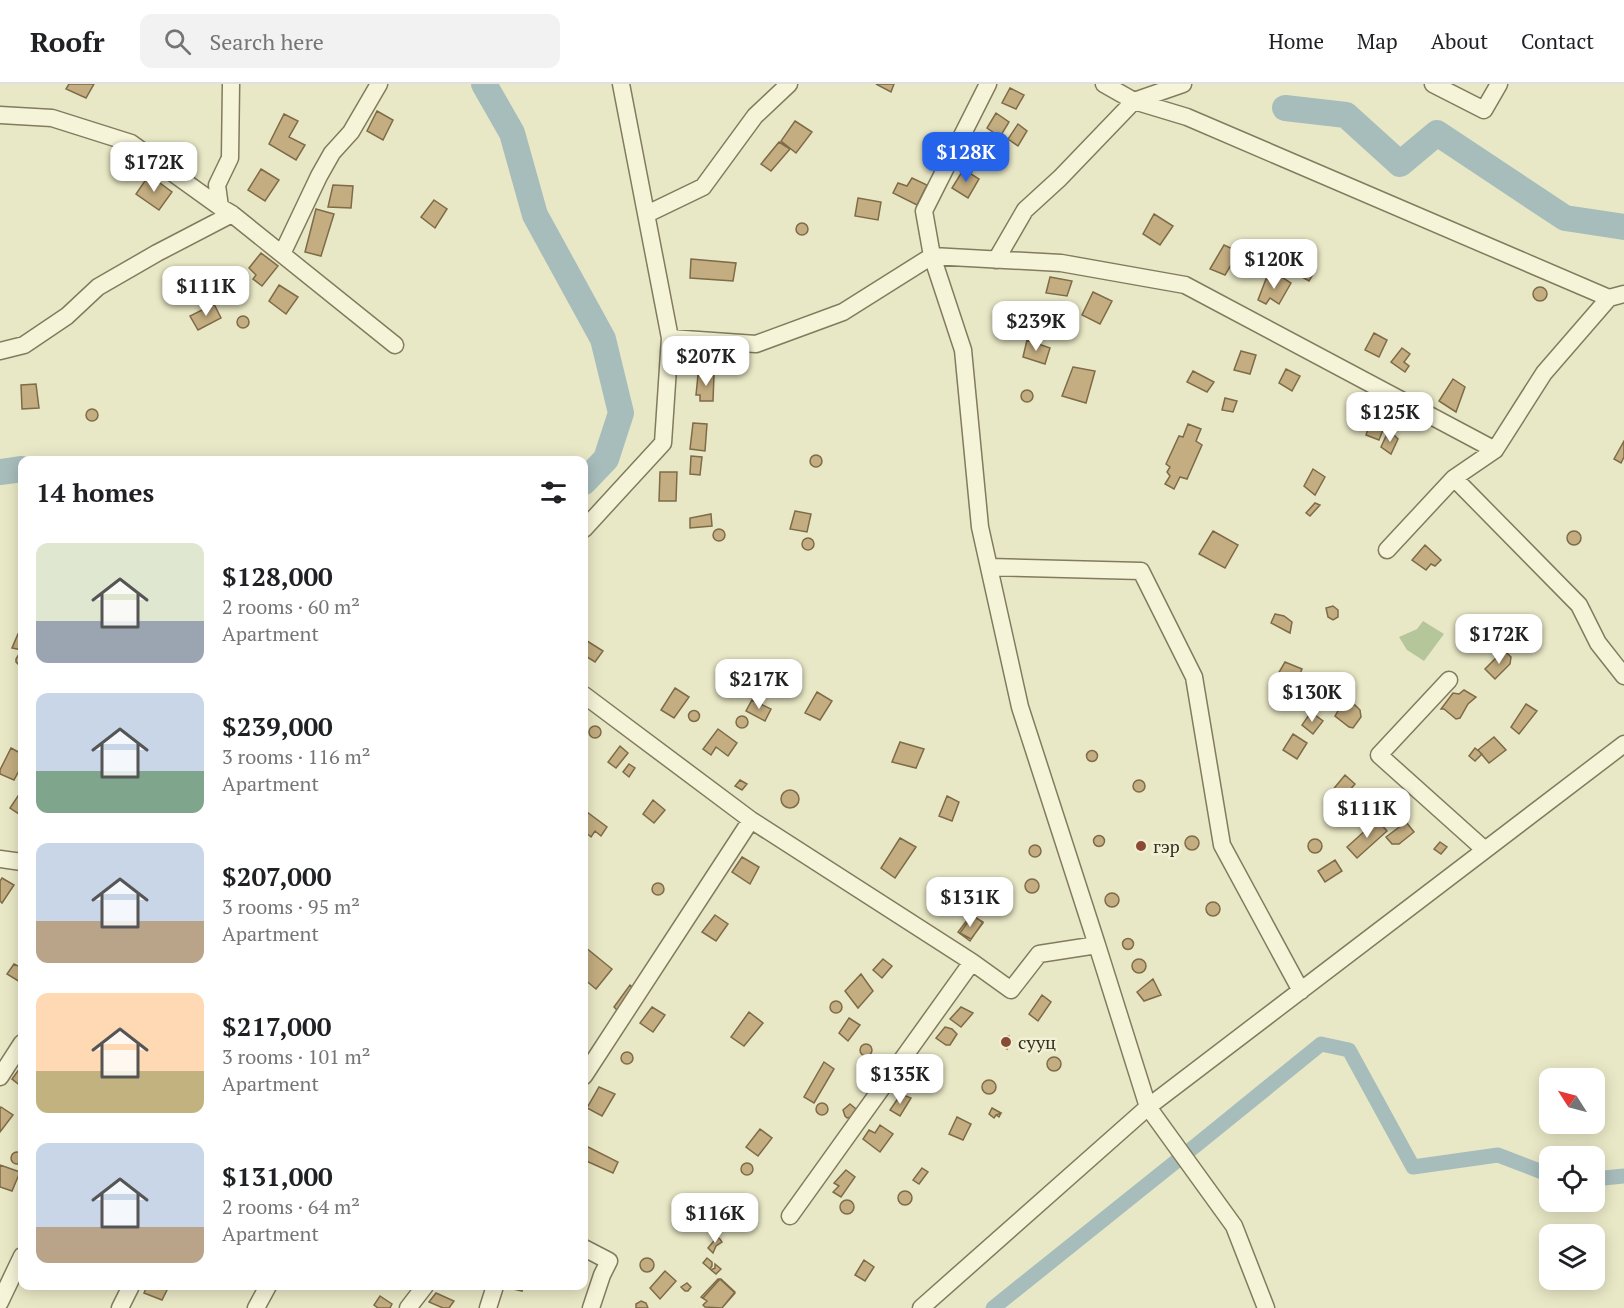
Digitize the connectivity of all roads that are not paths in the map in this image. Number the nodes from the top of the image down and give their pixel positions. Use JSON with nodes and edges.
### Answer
{"nodes":[{"id":1,"x":231,"y":84,"type":"edge"},
{"id":2,"x":379,"y":84,"type":"edge"},
{"id":3,"x":621,"y":84,"type":"edge"},
{"id":4,"x":789,"y":84,"type":"edge"},
{"id":5,"x":988,"y":84,"type":"edge"},
{"id":6,"x":1104,"y":84,"type":"edge"},
{"id":7,"x":1183,"y":84,"type":"edge"},
{"id":8,"x":1433,"y":84,"type":"edge"},
{"id":9,"x":1499,"y":84,"type":"edge"},
{"id":10,"x":1134,"y":101,"type":"junction"},
{"id":11,"x":0,"y":115,"type":"edge"},
{"id":12,"x":226,"y":210,"type":"junction"},
{"id":13,"x":647,"y":214,"type":"junction"},
{"id":14,"x":282,"y":254,"type":"junction"},
{"id":15,"x":932,"y":256,"type":"junction"},
{"id":16,"x":996,"y":260,"type":"junction"},
{"id":17,"x":1617,"y":296,"type":"edge"},
{"id":18,"x":670,"y":338,"type":"junction"},
{"id":19,"x":394,"y":345,"type":"dead end"},
{"id":20,"x":0,"y":351,"type":"edge"},
{"id":21,"x":1495,"y":450,"type":"junction"},
{"id":22,"x":1454,"y":478,"type":"junction"},
{"id":23,"x":588,"y":525,"type":"edge"},
{"id":24,"x":1387,"y":550,"type":"dead end"},
{"id":25,"x":989,"y":567,"type":"junction"},
{"id":26,"x":1624,"y":676,"type":"edge"},
{"id":27,"x":1449,"y":680,"type":"dead end"},
{"id":28,"x":588,"y":705,"type":"edge"},
{"id":29,"x":1624,"y":744,"type":"edge"},
{"id":30,"x":751,"y":820,"type":"junction"},
{"id":31,"x":1485,"y":850,"type":"junction"},
{"id":32,"x":0,"y":859,"type":"edge"},
{"id":33,"x":18,"y":861,"type":"edge"},
{"id":34,"x":1097,"y":945,"type":"junction"},
{"id":35,"x":972,"y":962,"type":"junction"},
{"id":36,"x":1301,"y":990,"type":"junction"},
{"id":37,"x":18,"y":1049,"type":"edge"},
{"id":38,"x":588,"y":1070,"type":"edge"},
{"id":39,"x":0,"y":1077,"type":"edge"},
{"id":40,"x":1148,"y":1107,"type":"junction"},
{"id":41,"x":790,"y":1216,"type":"dead end"},
{"id":42,"x":588,"y":1250,"type":"edge"},
{"id":43,"x":18,"y":1264,"type":"edge"},
{"id":44,"x":129,"y":1290,"type":"edge"},
{"id":45,"x":266,"y":1290,"type":"edge"},
{"id":46,"x":422,"y":1290,"type":"edge"},
{"id":47,"x":494,"y":1290,"type":"edge"},
{"id":48,"x":0,"y":1302,"type":"edge"},
{"id":49,"x":120,"y":1308,"type":"edge"},
{"id":50,"x":256,"y":1308,"type":"edge"},
{"id":51,"x":408,"y":1308,"type":"edge"},
{"id":52,"x":488,"y":1308,"type":"edge"},
{"id":53,"x":591,"y":1308,"type":"edge"},
{"id":54,"x":921,"y":1308,"type":"edge"},
{"id":55,"x":1266,"y":1308,"type":"edge"}],
"edges":[{"from":1,"to":12,"type":"street"},
{"from":2,"to":14,"type":"street"},
{"from":3,"to":13,"type":"street"},
{"from":4,"to":13,"type":"street"},
{"from":5,"to":15,"type":"street"},
{"from":6,"to":10,"type":"street"},
{"from":7,"to":10,"type":"street"},
{"from":8,"to":9,"type":"street"},
{"from":10,"to":16,"type":"street"},
{"from":10,"to":17,"type":"street"},
{"from":11,"to":12,"type":"street"},
{"from":12,"to":14,"type":"street"},
{"from":12,"to":20,"type":"street"},
{"from":13,"to":18,"type":"street"},
{"from":14,"to":19,"type":"street"},
{"from":15,"to":16,"type":"street"},
{"from":15,"to":18,"type":"street"},
{"from":15,"to":25,"type":"street"},
{"from":16,"to":21,"type":"street"},
{"from":17,"to":21,"type":"street"},
{"from":18,"to":23,"type":"street"},
{"from":21,"to":22,"type":"street"},
{"from":22,"to":24,"type":"street"},
{"from":22,"to":26,"type":"street"},
{"from":25,"to":34,"type":"street"},
{"from":25,"to":36,"type":"street"},
{"from":27,"to":31,"type":"street"},
{"from":28,"to":30,"type":"street"},
{"from":29,"to":31,"type":"street"},
{"from":30,"to":35,"type":"street"},
{"from":30,"to":38,"type":"street"},
{"from":31,"to":36,"type":"street"},
{"from":32,"to":33,"type":"street"},
{"from":34,"to":35,"type":"street"},
{"from":34,"to":40,"type":"street"},
{"from":35,"to":41,"type":"street"},
{"from":36,"to":40,"type":"street"},
{"from":37,"to":39,"type":"street"},
{"from":40,"to":54,"type":"street"},
{"from":40,"to":55,"type":"street"},
{"from":42,"to":53,"type":"street"},
{"from":43,"to":48,"type":"street"},
{"from":44,"to":49,"type":"street"},
{"from":45,"to":50,"type":"street"},
{"from":46,"to":51,"type":"street"},
{"from":47,"to":52,"type":"street"}]}
